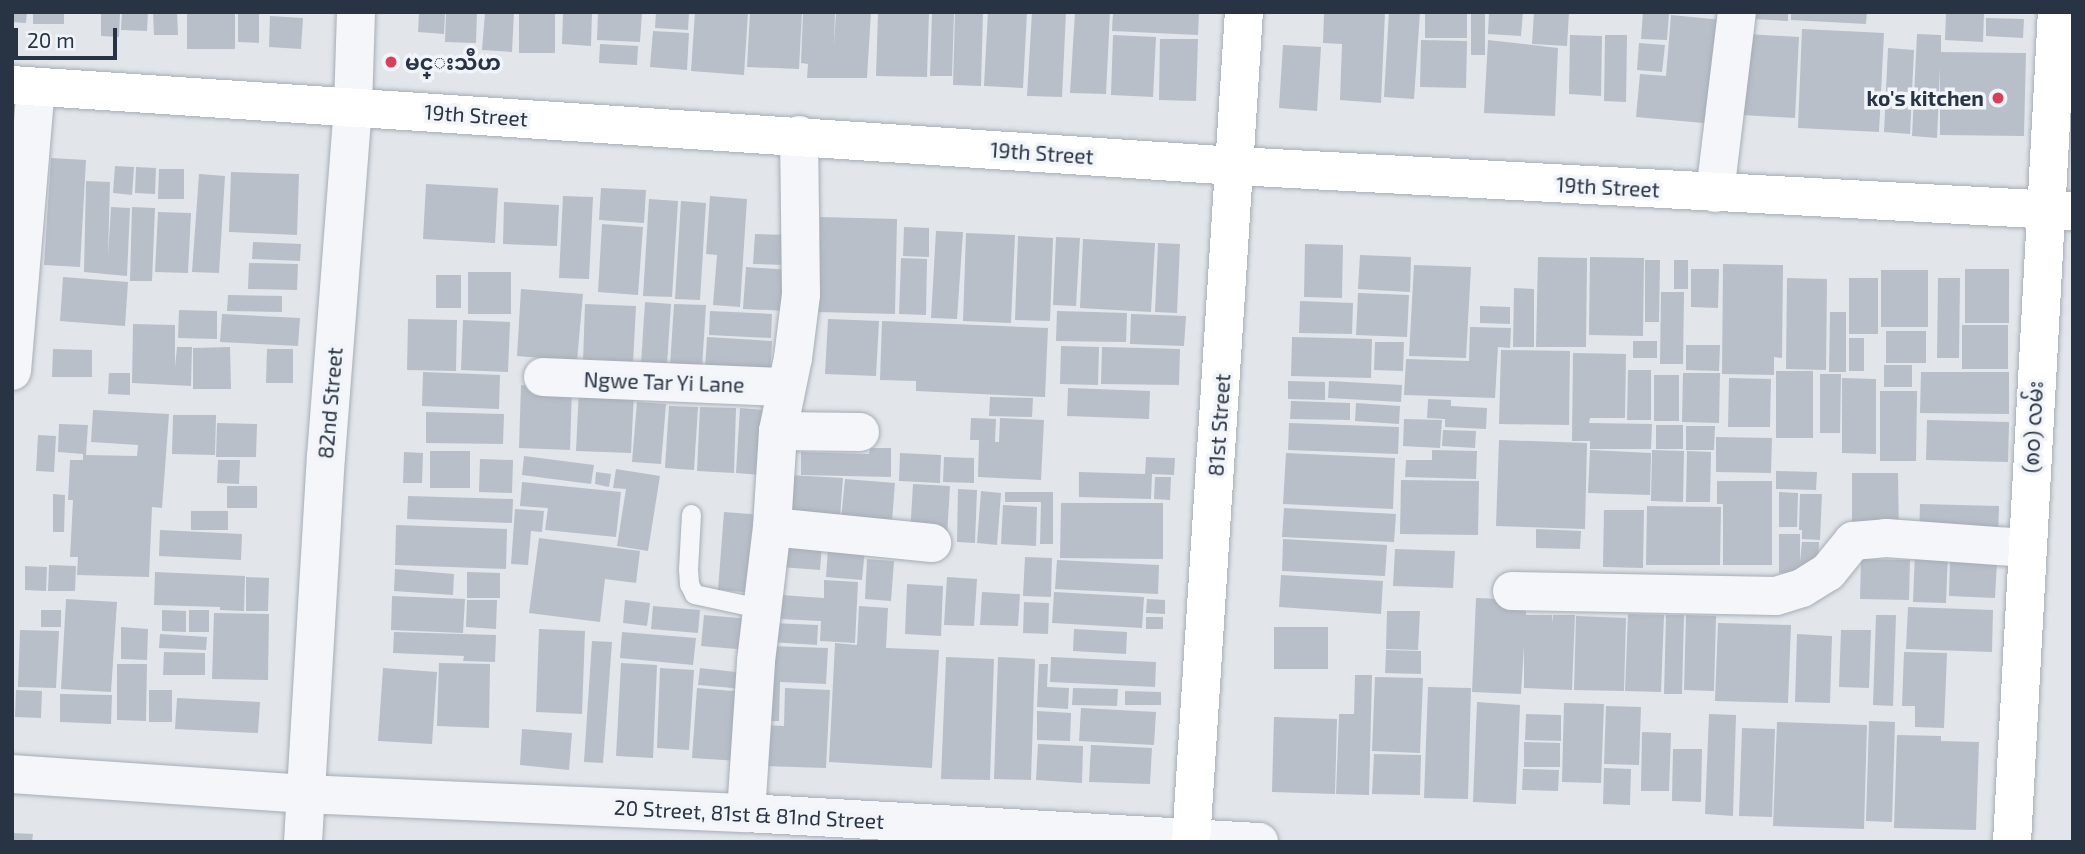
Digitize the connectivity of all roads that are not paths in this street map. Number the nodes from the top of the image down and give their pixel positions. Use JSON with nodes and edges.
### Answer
{"nodes":[{"id":1,"x":356,"y":12,"type":"edge"},
{"id":2,"x":1244,"y":12,"type":"edge"},
{"id":3,"x":1737,"y":12,"type":"edge"},
{"id":4,"x":2057,"y":12,"type":"edge"},
{"id":5,"x":24,"y":86,"type":"edge"},
{"id":6,"x":353,"y":107,"type":"junction"},
{"id":7,"x":799,"y":135,"type":"junction"},
{"id":8,"x":1236,"y":166,"type":"junction"},
{"id":9,"x":1714,"y":193,"type":"junction"},
{"id":10,"x":2059,"y":210,"type":"edge"},
{"id":11,"x":12,"y":371,"type":"edge"},
{"id":12,"x":543,"y":377,"type":"dead end"},
{"id":13,"x":786,"y":387,"type":"junction"},
{"id":14,"x":778,"y":431,"type":"junction"},
{"id":15,"x":860,"y":432,"type":"dead end"},
{"id":16,"x":691,"y":514,"type":"dead end"},
{"id":17,"x":772,"y":527,"type":"junction"},
{"id":18,"x":932,"y":543,"type":"dead end"},
{"id":19,"x":2026,"y":548,"type":"junction"},
{"id":20,"x":1512,"y":591,"type":"dead end"},
{"id":21,"x":764,"y":608,"type":"junction"},
{"id":22,"x":12,"y":774,"type":"edge"},
{"id":23,"x":305,"y":794,"type":"junction"},
{"id":24,"x":746,"y":813,"type":"junction"},
{"id":25,"x":1192,"y":840,"type":"edge"},
{"id":26,"x":303,"y":842,"type":"edge"},
{"id":27,"x":1259,"y":842,"type":"edge"},
{"id":28,"x":2012,"y":842,"type":"edge"}],
"edges":[{"from":1,"to":6,"type":"street","name":"82nd Street"},
{"from":2,"to":8,"type":"street","name":"81st Street"},
{"from":3,"to":9,"type":"street"},
{"from":4,"to":10,"type":"street","name":"(၈၀) လမ်း"},
{"from":5,"to":6,"type":"street","name":"19th Street"},
{"from":5,"to":11,"type":"street"},
{"from":6,"to":7,"type":"street","name":"19th Street"},
{"from":6,"to":23,"type":"street","name":"82nd Street"},
{"from":7,"to":8,"type":"street","name":"19th Street"},
{"from":7,"to":13,"type":"street"},
{"from":8,"to":9,"type":"street","name":"19th Street"},
{"from":8,"to":25,"type":"street","name":"81st Street"},
{"from":9,"to":10,"type":"street","name":"19th Street"},
{"from":10,"to":19,"type":"street","name":"(၈၀) လမ်း"},
{"from":12,"to":13,"type":"street","name":"Ngwe Tar Yi Lane"},
{"from":13,"to":14,"type":"street"},
{"from":14,"to":15,"type":"street"},
{"from":14,"to":17,"type":"street"},
{"from":16,"to":21,"type":"lane"},
{"from":17,"to":18,"type":"street"},
{"from":17,"to":21,"type":"street"},
{"from":19,"to":20,"type":"street"},
{"from":19,"to":28,"type":"street","name":"(၈၀) လမ်း"},
{"from":21,"to":24,"type":"street"},
{"from":22,"to":23,"type":"street","name":"20 Street, 81st & 81nd Street"},
{"from":23,"to":24,"type":"street","name":"20 Street, 81st & 81nd Street"},
{"from":23,"to":26,"type":"street","name":"82nd Street"},
{"from":24,"to":25,"type":"street","name":"20 Street, 81st & 81nd Street"},
{"from":25,"to":27,"type":"street","name":"20 Street, 81st & 81nd Street"}]}
